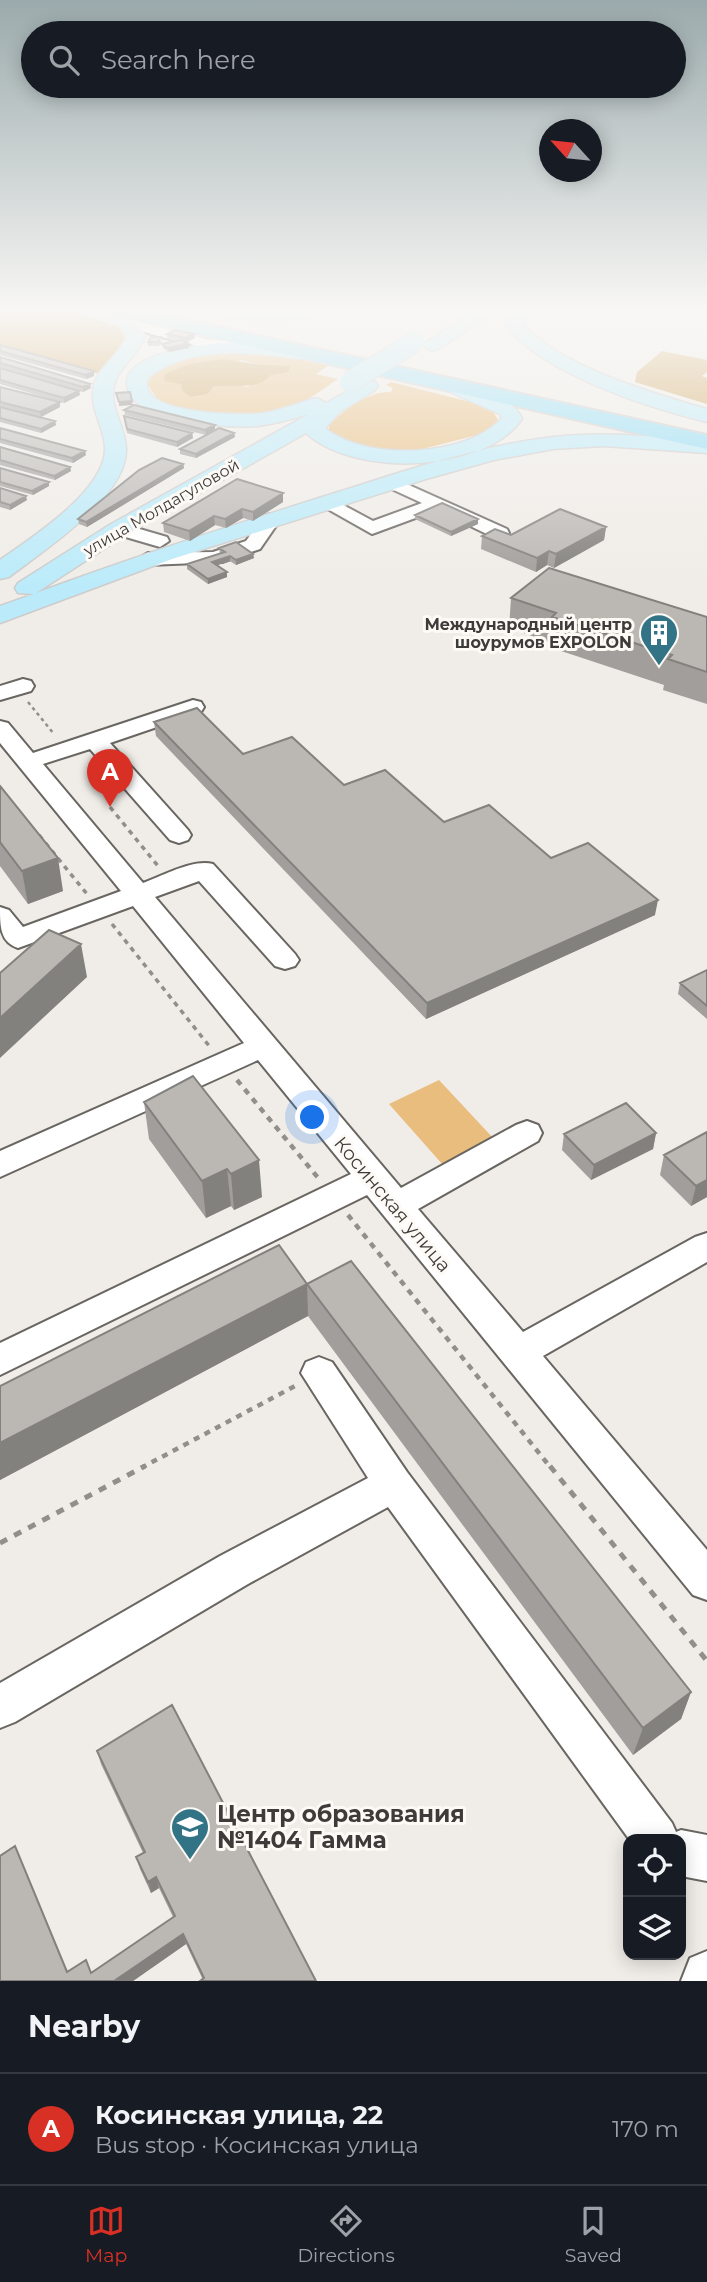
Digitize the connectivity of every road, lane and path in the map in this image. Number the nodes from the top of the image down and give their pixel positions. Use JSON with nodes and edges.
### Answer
{"nodes":[{"id":1,"x":103,"y":401,"type":"edge"},
{"id":2,"x":148,"y":401,"type":"edge"},
{"id":3,"x":333,"y":401,"type":"edge"},
{"id":4,"x":492,"y":401,"type":"edge"},
{"id":5,"x":524,"y":401,"type":"edge"},
{"id":6,"x":629,"y":401,"type":"edge"},
{"id":7,"x":659,"y":401,"type":"edge"},
{"id":8,"x":326,"y":406,"type":"junction"},
{"id":9,"x":707,"y":418,"type":"edge"},
{"id":10,"x":707,"y":442,"type":"edge"},
{"id":11,"x":707,"y":447,"type":"edge"},
{"id":12,"x":391,"y":482,"type":"junction"},
{"id":13,"x":327,"y":503,"type":"junction"},
{"id":14,"x":438,"y":504,"type":"junction"},
{"id":15,"x":119,"y":529,"type":"junction"},
{"id":16,"x":500,"y":533,"type":"edge"},
{"id":17,"x":154,"y":550,"type":"junction"},
{"id":18,"x":0,"y":572,"type":"edge"},
{"id":19,"x":0,"y":587,"type":"edge"},
{"id":20,"x":0,"y":605,"type":"edge"},
{"id":21,"x":0,"y":615,"type":"edge"},
{"id":22,"x":13,"y":689,"type":"edge"},
{"id":23,"x":193,"y":707,"type":"edge"},
{"id":24,"x":0,"y":728,"type":"edge"},
{"id":25,"x":95,"y":740,"type":"junction"},
{"id":26,"x":66,"y":749,"type":"junction"},
{"id":27,"x":27,"y":762,"type":"junction"},
{"id":28,"x":110,"y":807,"type":"dead end"},
{"id":29,"x":34,"y":829,"type":"edge"},
{"id":30,"x":179,"y":835,"type":"dead end"},
{"id":31,"x":159,"y":866,"type":"dead end"},
{"id":32,"x":136,"y":895,"type":"junction"},
{"id":33,"x":100,"y":909,"type":"junction"},
{"id":34,"x":0,"y":916,"type":"edge"},
{"id":35,"x":18,"y":939,"type":"junction"},
{"id":36,"x":285,"y":960,"type":"dead end"},
{"id":37,"x":20,"y":967,"type":"edge"},
{"id":38,"x":263,"y":1046,"type":"junction"},
{"id":39,"x":223,"y":1064,"type":"junction"},
{"id":40,"x":527,"y":1133,"type":"dead end"},
{"id":41,"x":0,"y":1165,"type":"edge"},
{"id":42,"x":372,"y":1178,"type":"junction"},
{"id":43,"x":334,"y":1197,"type":"junction"},
{"id":44,"x":395,"y":1206,"type":"junction"},
{"id":45,"x":707,"y":1246,"type":"edge"},
{"id":46,"x":517,"y":1353,"type":"junction"},
{"id":47,"x":0,"y":1360,"type":"edge"},
{"id":48,"x":319,"y":1373,"type":"joint"},
{"id":49,"x":394,"y":1484,"type":"junction"},
{"id":50,"x":0,"y":1543,"type":"edge"},
{"id":51,"x":707,"y":1581,"type":"edge"},
{"id":52,"x":707,"y":1661,"type":"edge"},
{"id":53,"x":0,"y":1707,"type":"edge"},
{"id":54,"x":652,"y":1834,"type":"edge"},
{"id":55,"x":686,"y":1854,"type":"edge"},
{"id":56,"x":707,"y":1858,"type":"edge"},
{"id":57,"x":707,"y":1975,"type":"edge"},
{"id":58,"x":705,"y":1981,"type":"edge"}],
"edges":[{"from":1,"to":18,"type":"main road"},
{"from":2,"to":8,"type":"main road"},
{"from":3,"to":8,"type":"main road","name":"улица Молдагуловой"},
{"from":4,"to":8,"type":"main road"},
{"from":5,"to":10,"type":"highway"},
{"from":6,"to":9,"type":"highway"},
{"from":7,"to":9,"type":"main road"},
{"from":8,"to":15,"type":"main road","name":"улица Молдагуловой"},
{"from":8,"to":19,"type":"main road","name":"улица Молдагуловой"},
{"from":11,"to":12,"type":"main road"},
{"from":12,"to":13,"type":"main road"},
{"from":12,"to":14,"type":"street"},
{"from":13,"to":14,"type":"street"},
{"from":13,"to":17,"type":"main road"},
{"from":14,"to":16,"type":"street"},
{"from":15,"to":17,"type":"street"},
{"from":15,"to":20,"type":"main road","name":"улица Молдагуловой"},
{"from":17,"to":21,"type":"main road"},
{"from":22,"to":26,"type":"path"},
{"from":23,"to":25,"type":"street"},
{"from":24,"to":27,"type":"street","name":"Косинская улица"},
{"from":25,"to":26,"type":"street"},
{"from":25,"to":30,"type":"street"},
{"from":26,"to":27,"type":"street"},
{"from":27,"to":32,"type":"street","name":"Косинская улица"},
{"from":28,"to":31,"type":"path"},
{"from":29,"to":33,"type":"path"},
{"from":32,"to":33,"type":"street"},
{"from":32,"to":36,"type":"street"},
{"from":32,"to":38,"type":"street","name":"Косинская улица"},
{"from":33,"to":35,"type":"street"},
{"from":33,"to":39,"type":"path"},
{"from":34,"to":35,"type":"street"},
{"from":35,"to":37,"type":"street"},
{"from":38,"to":39,"type":"street"},
{"from":38,"to":42,"type":"street","name":"Косинская улица"},
{"from":39,"to":41,"type":"street"},
{"from":39,"to":43,"type":"path"},
{"from":40,"to":44,"type":"street"},
{"from":42,"to":43,"type":"street"},
{"from":42,"to":44,"type":"street","name":"Косинская улица"},
{"from":43,"to":47,"type":"street"},
{"from":43,"to":52,"type":"path"},
{"from":44,"to":46,"type":"street","name":"Косинская улица"},
{"from":45,"to":46,"type":"street"},
{"from":46,"to":51,"type":"street","name":"Косинская улица"},
{"from":48,"to":49,"type":"street"},
{"from":48,"to":50,"type":"path"},
{"from":49,"to":53,"type":"street"},
{"from":49,"to":54,"type":"street"},
{"from":55,"to":56,"type":"street"},
{"from":57,"to":58,"type":"street"}]}
